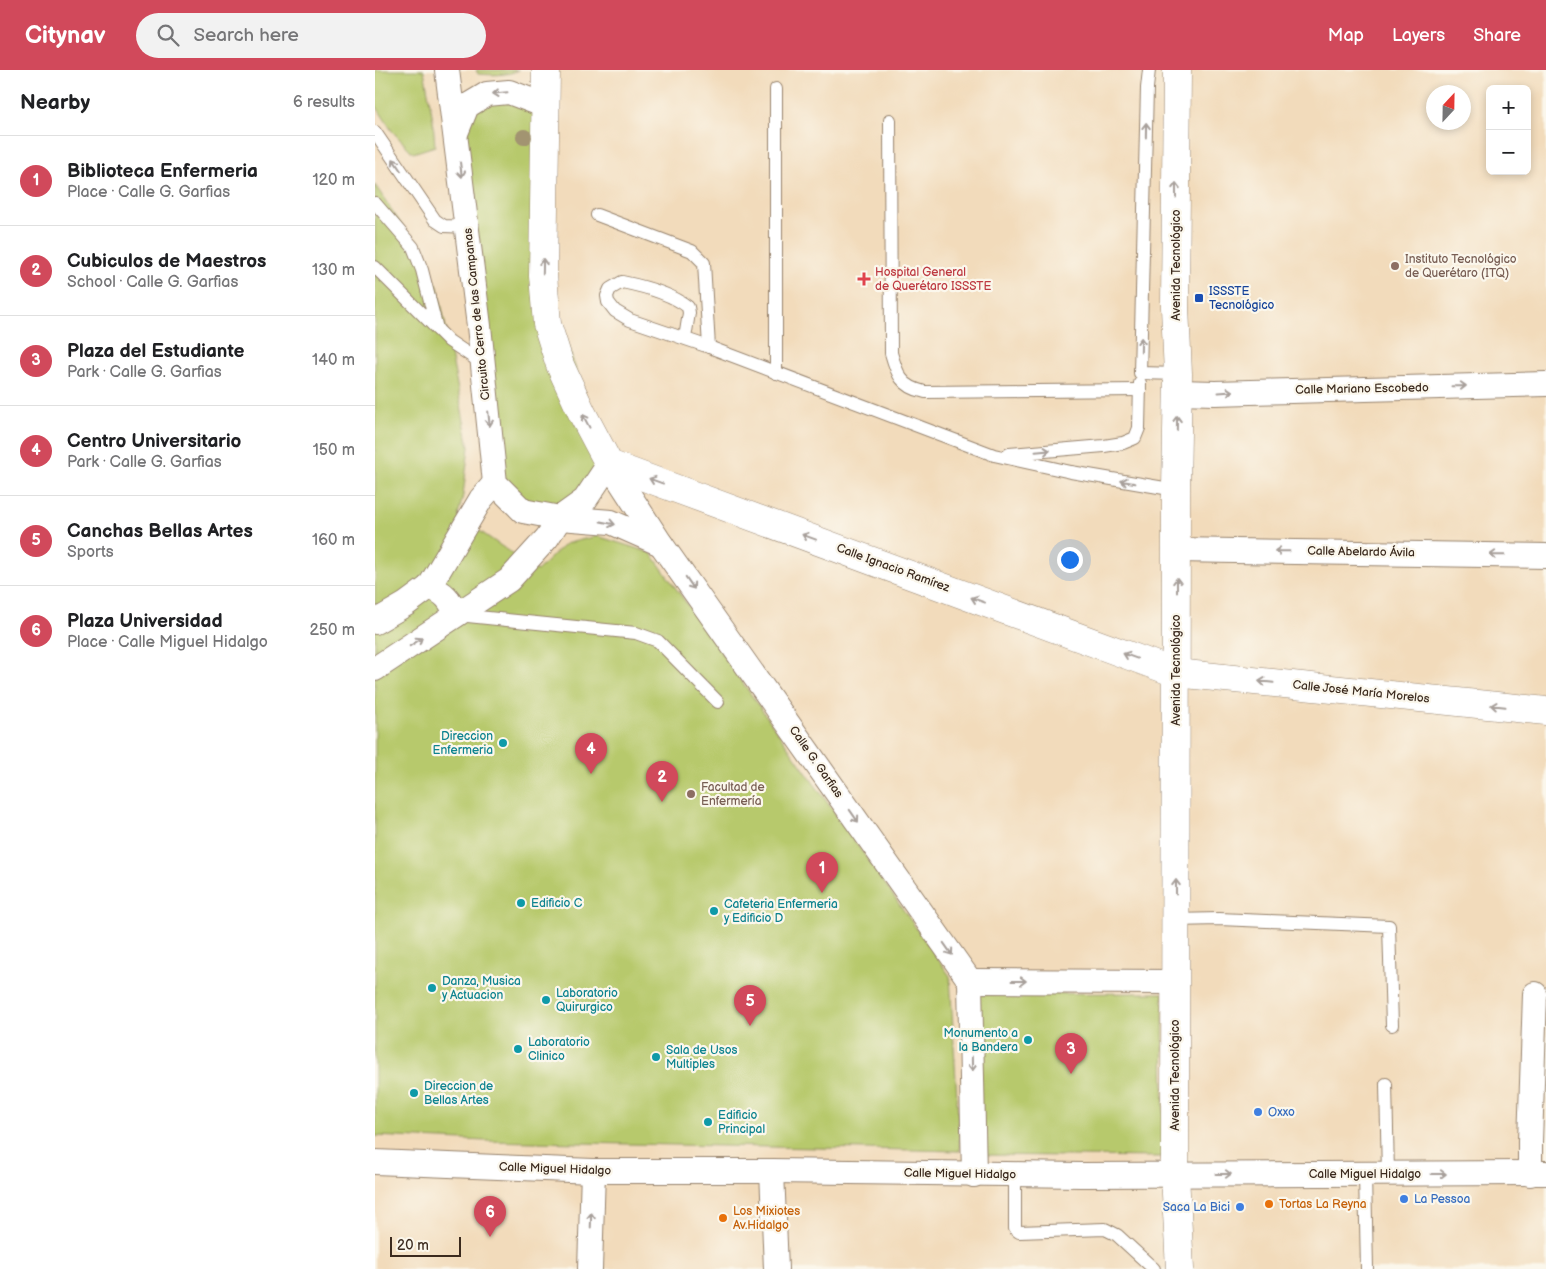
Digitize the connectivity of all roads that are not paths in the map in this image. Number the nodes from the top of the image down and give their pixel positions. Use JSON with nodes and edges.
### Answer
{"nodes":[{"id":1,"x":447,"y":70,"type":"edge"},
{"id":2,"x":546,"y":70,"type":"edge"},
{"id":3,"x":1149,"y":70,"type":"edge"},
{"id":4,"x":1177,"y":70,"type":"edge"},
{"id":5,"x":776,"y":89,"type":"dead end"},
{"id":6,"x":546,"y":106,"type":"junction"},
{"id":7,"x":890,"y":120,"type":"dead end"},
{"id":8,"x":375,"y":132,"type":"edge"},
{"id":9,"x":456,"y":133,"type":"junction"},
{"id":10,"x":375,"y":203,"type":"edge"},
{"id":11,"x":597,"y":214,"type":"dead end"},
{"id":12,"x":467,"y":227,"type":"junction"},
{"id":13,"x":375,"y":267,"type":"edge"},
{"id":14,"x":437,"y":329,"type":"junction"},
{"id":15,"x":685,"y":338,"type":"junction"},
{"id":16,"x":709,"y":348,"type":"junction"},
{"id":17,"x":483,"y":364,"type":"junction"},
{"id":18,"x":776,"y":373,"type":"junction"},
{"id":19,"x":1140,"y":373,"type":"junction"},
{"id":20,"x":1178,"y":383,"type":"junction"},
{"id":21,"x":1546,"y":384,"type":"edge"},
{"id":22,"x":1140,"y":390,"type":"junction"},
{"id":23,"x":995,"y":456,"type":"junction"},
{"id":24,"x":609,"y":464,"type":"junction"},
{"id":25,"x":495,"y":483,"type":"junction"},
{"id":26,"x":1176,"y":490,"type":"junction"},
{"id":27,"x":560,"y":518,"type":"junction"},
{"id":28,"x":661,"y":544,"type":"junction"},
{"id":29,"x":1177,"y":550,"type":"junction"},
{"id":30,"x":1546,"y":556,"type":"edge"},
{"id":31,"x":429,"y":587,"type":"junction"},
{"id":32,"x":456,"y":615,"type":"junction"},
{"id":33,"x":375,"y":622,"type":"edge"},
{"id":34,"x":375,"y":669,"type":"edge"},
{"id":35,"x":1176,"y":672,"type":"junction"},
{"id":36,"x":718,"y":702,"type":"dead end"},
{"id":37,"x":1546,"y":711,"type":"edge"},
{"id":38,"x":1175,"y":920,"type":"junction"},
{"id":39,"x":970,"y":981,"type":"junction"},
{"id":40,"x":1175,"y":982,"type":"junction"},
{"id":41,"x":1535,"y":994,"type":"dead end"},
{"id":42,"x":1392,"y":1025,"type":"dead end"},
{"id":43,"x":1386,"y":1084,"type":"dead end"},
{"id":44,"x":375,"y":1162,"type":"edge"},
{"id":45,"x":593,"y":1171,"type":"junction"},
{"id":46,"x":772,"y":1171,"type":"junction"},
{"id":47,"x":1538,"y":1173,"type":"edge"},
{"id":48,"x":974,"y":1174,"type":"junction"},
{"id":49,"x":1015,"y":1174,"type":"junction"},
{"id":50,"x":1376,"y":1174,"type":"junction"},
{"id":51,"x":1175,"y":1175,"type":"junction"},
{"id":52,"x":590,"y":1269,"type":"edge"},
{"id":53,"x":776,"y":1269,"type":"edge"},
{"id":54,"x":1153,"y":1269,"type":"edge"},
{"id":55,"x":1180,"y":1269,"type":"edge"},
{"id":56,"x":1367,"y":1269,"type":"edge"}],
"edges":[{"from":1,"to":9,"type":"street","name":"Circuito Cerro de las Campanas"},
{"from":2,"to":6,"type":"street"},
{"from":19,"to":3,"type":"lane","one_way":true},
{"from":20,"to":4,"type":"street","name":"Avenida Tecnológico","one_way":true},
{"from":5,"to":18,"type":"lane"},
{"from":6,"to":9,"type":"street","one_way":true},
{"from":24,"to":6,"type":"street","one_way":true},
{"from":7,"to":22,"type":"lane"},
{"from":12,"to":8,"type":"lane","one_way":true},
{"from":9,"to":12,"type":"street","name":"Circuito Cerro de las Campanas","one_way":true},
{"from":10,"to":14,"type":"lane"},
{"from":11,"to":16,"type":"lane"},
{"from":12,"to":17,"type":"street","name":"Circuito Cerro de las Campanas"},
{"from":13,"to":14,"type":"lane"},
{"from":14,"to":17,"type":"lane"},
{"from":15,"to":15,"type":"lane"},
{"from":15,"to":16,"type":"lane"},
{"from":16,"to":18,"type":"lane"},
{"from":17,"to":25,"type":"street","name":"Circuito Cerro de las Campanas","one_way":true},
{"from":18,"to":23,"type":"lane"},
{"from":19,"to":20,"type":"lane"},
{"from":19,"to":22,"type":"lane"},
{"from":20,"to":21,"type":"street","name":"Calle Mariano Escobedo","one_way":true},
{"from":26,"to":20,"type":"street","name":"Avenida Tecnológico","one_way":true},
{"from":23,"to":22,"type":"lane","one_way":true},
{"from":26,"to":23,"type":"lane","one_way":true},
{"from":24,"to":27,"type":"street"},
{"from":24,"to":28,"type":"street","name":"Calle G. Garfias"},
{"from":35,"to":24,"type":"street","name":"Calle Ignacio Ramírez","one_way":true},
{"from":25,"to":27,"type":"street"},
{"from":25,"to":31,"type":"street"},
{"from":26,"to":29,"type":"street","name":"Avenida Tecnológico"},
{"from":27,"to":28,"type":"street","one_way":true},
{"from":27,"to":32,"type":"street"},
{"from":28,"to":39,"type":"street","name":"Calle G. Garfias","one_way":true},
{"from":30,"to":29,"type":"street","name":"Calle Abelardo Ávila","one_way":true},
{"from":35,"to":29,"type":"street","name":"Avenida Tecnológico","one_way":true},
{"from":31,"to":32,"type":"street"},
{"from":31,"to":33,"type":"street"},
{"from":34,"to":32,"type":"street","one_way":true},
{"from":32,"to":36,"type":"lane"},
{"from":37,"to":35,"type":"street","name":"Calle José María Morelos","one_way":true},
{"from":38,"to":35,"type":"street","name":"Avenida Tecnológico","one_way":true},
{"from":38,"to":40,"type":"street","name":"Avenida Tecnológico"},
{"from":38,"to":42,"type":"lane"},
{"from":39,"to":40,"type":"street","one_way":true},
{"from":39,"to":48,"type":"street","one_way":true},
{"from":40,"to":51,"type":"street","name":"Avenida Tecnológico"},
{"from":41,"to":47,"type":"street"},
{"from":43,"to":50,"type":"lane"},
{"from":44,"to":45,"type":"street","name":"Calle Miguel Hidalgo"},
{"from":45,"to":46,"type":"street","name":"Calle Miguel Hidalgo"},
{"from":52,"to":45,"type":"street","one_way":true},
{"from":46,"to":48,"type":"street","name":"Calle Miguel Hidalgo"},
{"from":46,"to":53,"type":"street"},
{"from":50,"to":47,"type":"street","name":"Calle Miguel Hidalgo","one_way":true},
{"from":48,"to":49,"type":"street","name":"Calle Miguel Hidalgo"},
{"from":49,"to":51,"type":"street","name":"Calle Miguel Hidalgo"},
{"from":49,"to":54,"type":"lane"},
{"from":51,"to":50,"type":"street","name":"Calle Miguel Hidalgo","one_way":true},
{"from":50,"to":56,"type":"lane"},
{"from":51,"to":55,"type":"street","name":"Avenida Tecnológico"}]}
